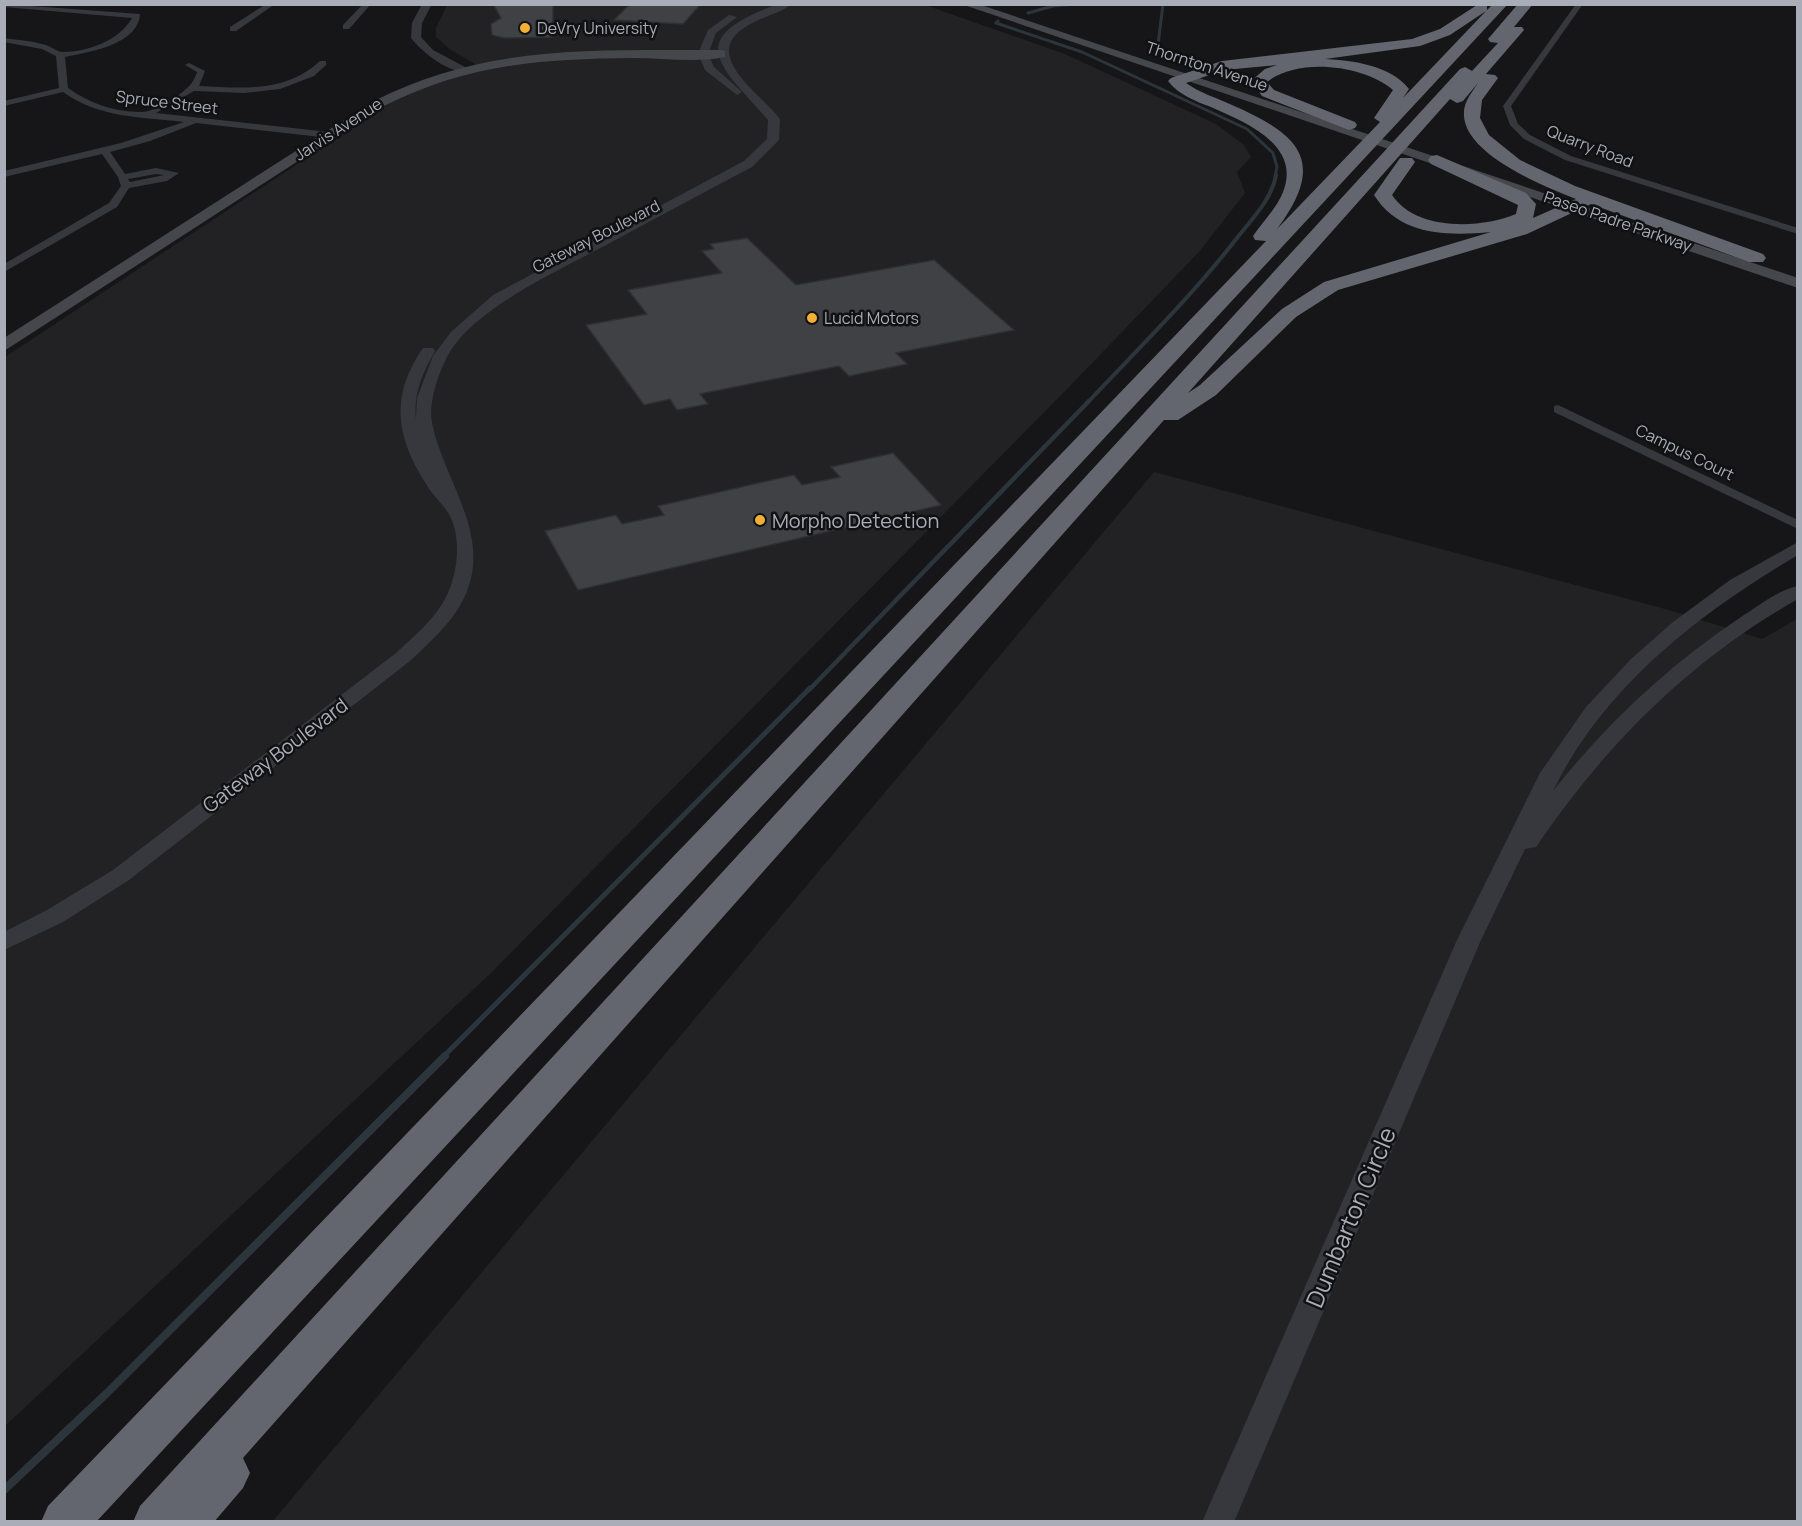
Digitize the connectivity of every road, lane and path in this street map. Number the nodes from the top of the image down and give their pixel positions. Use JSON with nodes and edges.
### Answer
{"nodes":[{"id":1,"x":272,"y":4,"type":"edge"},
{"id":2,"x":368,"y":4,"type":"edge"},
{"id":3,"x":427,"y":4,"type":"edge"},
{"id":4,"x":438,"y":4,"type":"edge"},
{"id":5,"x":763,"y":4,"type":"edge"},
{"id":6,"x":788,"y":4,"type":"edge"},
{"id":7,"x":966,"y":4,"type":"edge"},
{"id":8,"x":986,"y":4,"type":"edge"},
{"id":9,"x":1487,"y":4,"type":"edge"},
{"id":10,"x":1501,"y":4,"type":"edge"},
{"id":11,"x":1526,"y":4,"type":"edge"},
{"id":12,"x":1538,"y":4,"type":"edge"},
{"id":13,"x":1580,"y":4,"type":"edge"},
{"id":14,"x":4,"y":5,"type":"edge"},
{"id":15,"x":346,"y":27,"type":"dead end"},
{"id":16,"x":233,"y":29,"type":"dead end"},
{"id":17,"x":4,"y":40,"type":"edge"},
{"id":18,"x":1502,"y":48,"type":"junction"},
{"id":19,"x":704,"y":51,"type":"junction"},
{"id":20,"x":721,"y":51,"type":"junction"},
{"id":21,"x":60,"y":55,"type":"junction"},
{"id":22,"x":323,"y":63,"type":"dead end"},
{"id":23,"x":189,"y":65,"type":"dead end"},
{"id":24,"x":463,"y":66,"type":"junction"},
{"id":25,"x":1190,"y":75,"type":"junction"},
{"id":26,"x":193,"y":88,"type":"junction"},
{"id":27,"x":64,"y":89,"type":"junction"},
{"id":28,"x":4,"y":104,"type":"edge"},
{"id":29,"x":1450,"y":106,"type":"junction"},
{"id":30,"x":144,"y":116,"type":"junction"},
{"id":31,"x":193,"y":121,"type":"junction"},
{"id":32,"x":1346,"y":127,"type":"junction"},
{"id":33,"x":311,"y":133,"type":"junction"},
{"id":34,"x":330,"y":135,"type":"junction"},
{"id":35,"x":1375,"y":139,"type":"junction"},
{"id":36,"x":105,"y":152,"type":"junction"},
{"id":37,"x":1439,"y":158,"type":"junction"},
{"id":38,"x":4,"y":174,"type":"edge"},
{"id":39,"x":1334,"y":182,"type":"junction"},
{"id":40,"x":1581,"y":205,"type":"junction"},
{"id":41,"x":1797,"y":231,"type":"edge"},
{"id":42,"x":1756,"y":258,"type":"junction"},
{"id":43,"x":4,"y":269,"type":"edge"},
{"id":44,"x":1797,"y":272,"type":"edge"},
{"id":45,"x":1797,"y":283,"type":"edge"},
{"id":46,"x":4,"y":328,"type":"edge"},
{"id":47,"x":1183,"y":342,"type":"junction"},
{"id":48,"x":4,"y":346,"type":"edge"},
{"id":49,"x":1558,"y":409,"type":"dead end"},
{"id":50,"x":1170,"y":415,"type":"junction"},
{"id":51,"x":456,"y":512,"type":"junction"},
{"id":52,"x":1797,"y":525,"type":"edge"},
{"id":53,"x":1797,"y":546,"type":"edge"},
{"id":54,"x":1797,"y":591,"type":"edge"},
{"id":55,"x":1482,"y":913,"type":"junction"},
{"id":56,"x":4,"y":942,"type":"edge"},
{"id":57,"x":64,"y":1521,"type":"edge"},
{"id":58,"x":156,"y":1521,"type":"edge"},
{"id":59,"x":184,"y":1521,"type":"edge"},
{"id":60,"x":1218,"y":1521,"type":"edge"}],
"edges":[{"from":1,"to":16,"type":"street"},
{"from":2,"to":15,"type":"street"},
{"from":3,"to":24,"type":"street"},
{"from":4,"to":24,"type":"street"},
{"from":5,"to":19,"type":"street"},
{"from":6,"to":20,"type":"street"},
{"from":7,"to":25,"type":"main road","name":"Thornton Avenue"},
{"from":8,"to":25,"type":"main road","name":"Thornton Avenue"},
{"from":9,"to":25,"type":"highway"},
{"from":10,"to":35,"type":"highway"},
{"from":11,"to":58,"type":"highway"},
{"from":12,"to":18,"type":"highway"},
{"from":13,"to":41,"type":"street","name":"Quarry Road"},
{"from":14,"to":21,"type":"street"},
{"from":17,"to":21,"type":"street"},
{"from":18,"to":29,"type":"highway"},
{"from":18,"to":42,"type":"highway"},
{"from":19,"to":20,"type":"main road","name":"Jarvis Avenue"},
{"from":19,"to":24,"type":"main road","name":"Jarvis Avenue"},
{"from":19,"to":51,"type":"street","name":"Gateway Boulevard"},
{"from":20,"to":51,"type":"street","name":"Gateway Boulevard"},
{"from":21,"to":27,"type":"street"},
{"from":22,"to":26,"type":"street"},
{"from":23,"to":26,"type":"street"},
{"from":24,"to":33,"type":"main road","name":"Jarvis Avenue"},
{"from":24,"to":34,"type":"main road","name":"Jarvis Avenue"},
{"from":25,"to":32,"type":"main road","name":"Thornton Avenue"},
{"from":25,"to":47,"type":"highway"},
{"from":26,"to":30,"type":"street"},
{"from":27,"to":28,"type":"street"},
{"from":27,"to":30,"type":"street","name":"Spruce Street"},
{"from":29,"to":37,"type":"highway"},
{"from":29,"to":50,"type":"highway"},
{"from":30,"to":31,"type":"street","name":"Spruce Street"},
{"from":31,"to":33,"type":"street","name":"Spruce Street"},
{"from":31,"to":36,"type":"street"},
{"from":32,"to":35,"type":"main road","name":"Thornton Avenue"},
{"from":32,"to":37,"type":"main road","name":"Thornton Avenue"},
{"from":32,"to":39,"type":"highway"},
{"from":33,"to":34,"type":"street","name":"Spruce Street"},
{"from":33,"to":46,"type":"main road","name":"Jarvis Avenue"},
{"from":34,"to":48,"type":"main road","name":"Jarvis Avenue"},
{"from":35,"to":37,"type":"main road","name":"Thornton Avenue"},
{"from":35,"to":39,"type":"highway"},
{"from":36,"to":38,"type":"street"},
{"from":36,"to":43,"type":"street"},
{"from":37,"to":40,"type":"main road","name":"Paseo Padre Parkway"},
{"from":39,"to":47,"type":"highway"},
{"from":40,"to":42,"type":"main road","name":"Paseo Padre Parkway"},
{"from":40,"to":45,"type":"main road","name":"Paseo Padre Parkway"},
{"from":40,"to":50,"type":"highway"},
{"from":42,"to":44,"type":"main road","name":"Paseo Padre Parkway"},
{"from":47,"to":57,"type":"highway"},
{"from":49,"to":52,"type":"street","name":"Campus Court"},
{"from":50,"to":59,"type":"highway"},
{"from":51,"to":56,"type":"street","name":"Gateway Boulevard"},
{"from":53,"to":55,"type":"street","name":"Dumbarton Circle"},
{"from":54,"to":55,"type":"street","name":"Dumbarton Circle"},
{"from":55,"to":60,"type":"street","name":"Dumbarton Circle"}]}
